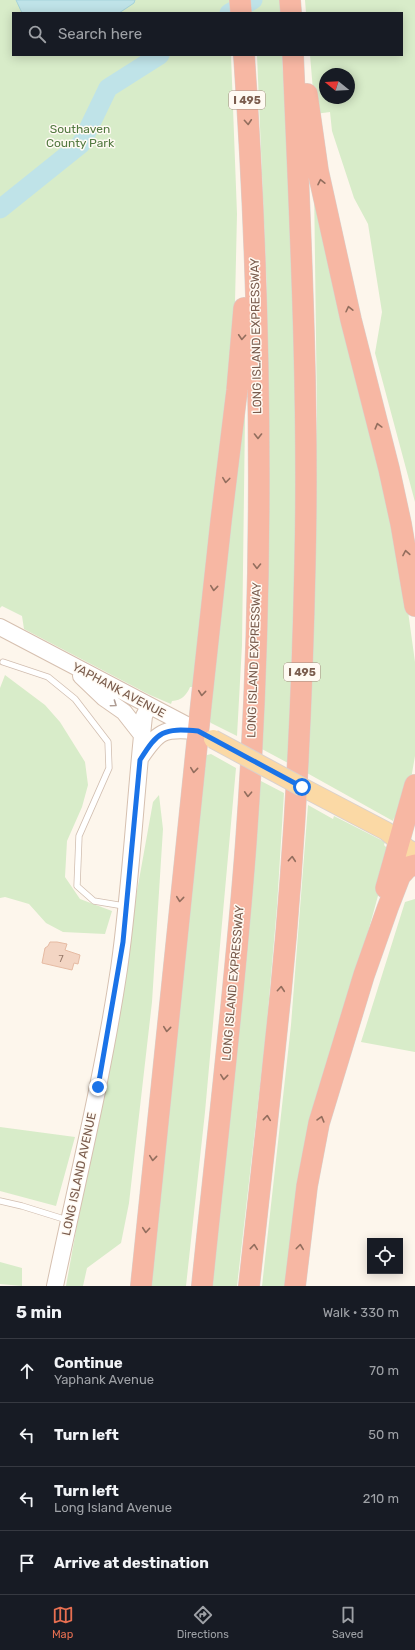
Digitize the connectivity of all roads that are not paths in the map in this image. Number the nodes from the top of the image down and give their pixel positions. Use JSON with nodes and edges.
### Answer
{"nodes":[{"id":1,"x":240,"y":0,"type":"edge"},
{"id":2,"x":241,"y":12,"type":"edge"},
{"id":3,"x":244,"y":56,"type":"edge"},
{"id":4,"x":293,"y":56,"type":"edge"},
{"id":5,"x":297,"y":56,"type":"edge"},
{"id":6,"x":250,"y":145,"type":"junction"},
{"id":7,"x":415,"y":606,"type":"edge"},
{"id":8,"x":0,"y":627,"type":"edge"},
{"id":9,"x":63,"y":660,"type":"junction"},
{"id":10,"x":2,"y":662,"type":"dead end"},
{"id":11,"x":149,"y":706,"type":"junction"},
{"id":12,"x":142,"y":735,"type":"junction"},
{"id":13,"x":206,"y":735,"type":"junction"},
{"id":14,"x":140,"y":760,"type":"junction"},
{"id":15,"x":415,"y":785,"type":"edge"},
{"id":16,"x":403,"y":839,"type":"edge"},
{"id":17,"x":415,"y":865,"type":"edge"},
{"id":18,"x":127,"y":907,"type":"junction"},
{"id":19,"x":364,"y":975,"type":"junction"},
{"id":20,"x":0,"y":1201,"type":"edge"},
{"id":21,"x":69,"y":1221,"type":"junction"},
{"id":22,"x":55,"y":1286,"type":"edge"},
{"id":23,"x":141,"y":1286,"type":"edge"},
{"id":24,"x":202,"y":1286,"type":"edge"},
{"id":25,"x":250,"y":1286,"type":"edge"},
{"id":26,"x":294,"y":1286,"type":"edge"}],
"edges":[{"from":1,"to":2,"type":"highway"},
{"from":3,"to":6,"type":"highway","name":"LONG ISLAND EXPRESSWAY","number":"I 495","one_way":true},
{"from":25,"to":4,"type":"highway","number":"I 495","one_way":true},
{"from":7,"to":5,"type":"highway","one_way":true},
{"from":6,"to":13,"type":"highway","one_way":true},
{"from":6,"to":24,"type":"highway","name":"LONG ISLAND EXPRESSWAY","number":"I 495","one_way":true},
{"from":8,"to":9,"type":"street","name":"YAPHANK AVENUE"},
{"from":9,"to":11,"type":"street","name":"YAPHANK AVENUE"},
{"from":9,"to":12,"type":"street","one_way":true},
{"from":10,"to":18,"type":"lane"},
{"from":11,"to":12,"type":"street","name":"LONG ISLAND AVENUE"},
{"from":11,"to":13,"type":"street","name":"YAPHANK AVENUE"},
{"from":12,"to":14,"type":"street","name":"LONG ISLAND AVENUE"},
{"from":13,"to":14,"type":"street"},
{"from":13,"to":16,"type":"main road","name":"YAPHANK AVENUE","bridge":true},
{"from":13,"to":23,"type":"highway","one_way":true},
{"from":14,"to":18,"type":"street","name":"LONG ISLAND AVENUE"},
{"from":15,"to":16,"type":"highway"},
{"from":16,"to":19,"type":"highway"},
{"from":17,"to":19,"type":"highway"},
{"from":18,"to":21,"type":"street","name":"LONG ISLAND AVENUE"},
{"from":26,"to":19,"type":"highway","one_way":true},
{"from":20,"to":21,"type":"lane"},
{"from":21,"to":22,"type":"street","name":"LONG ISLAND AVENUE"}]}
